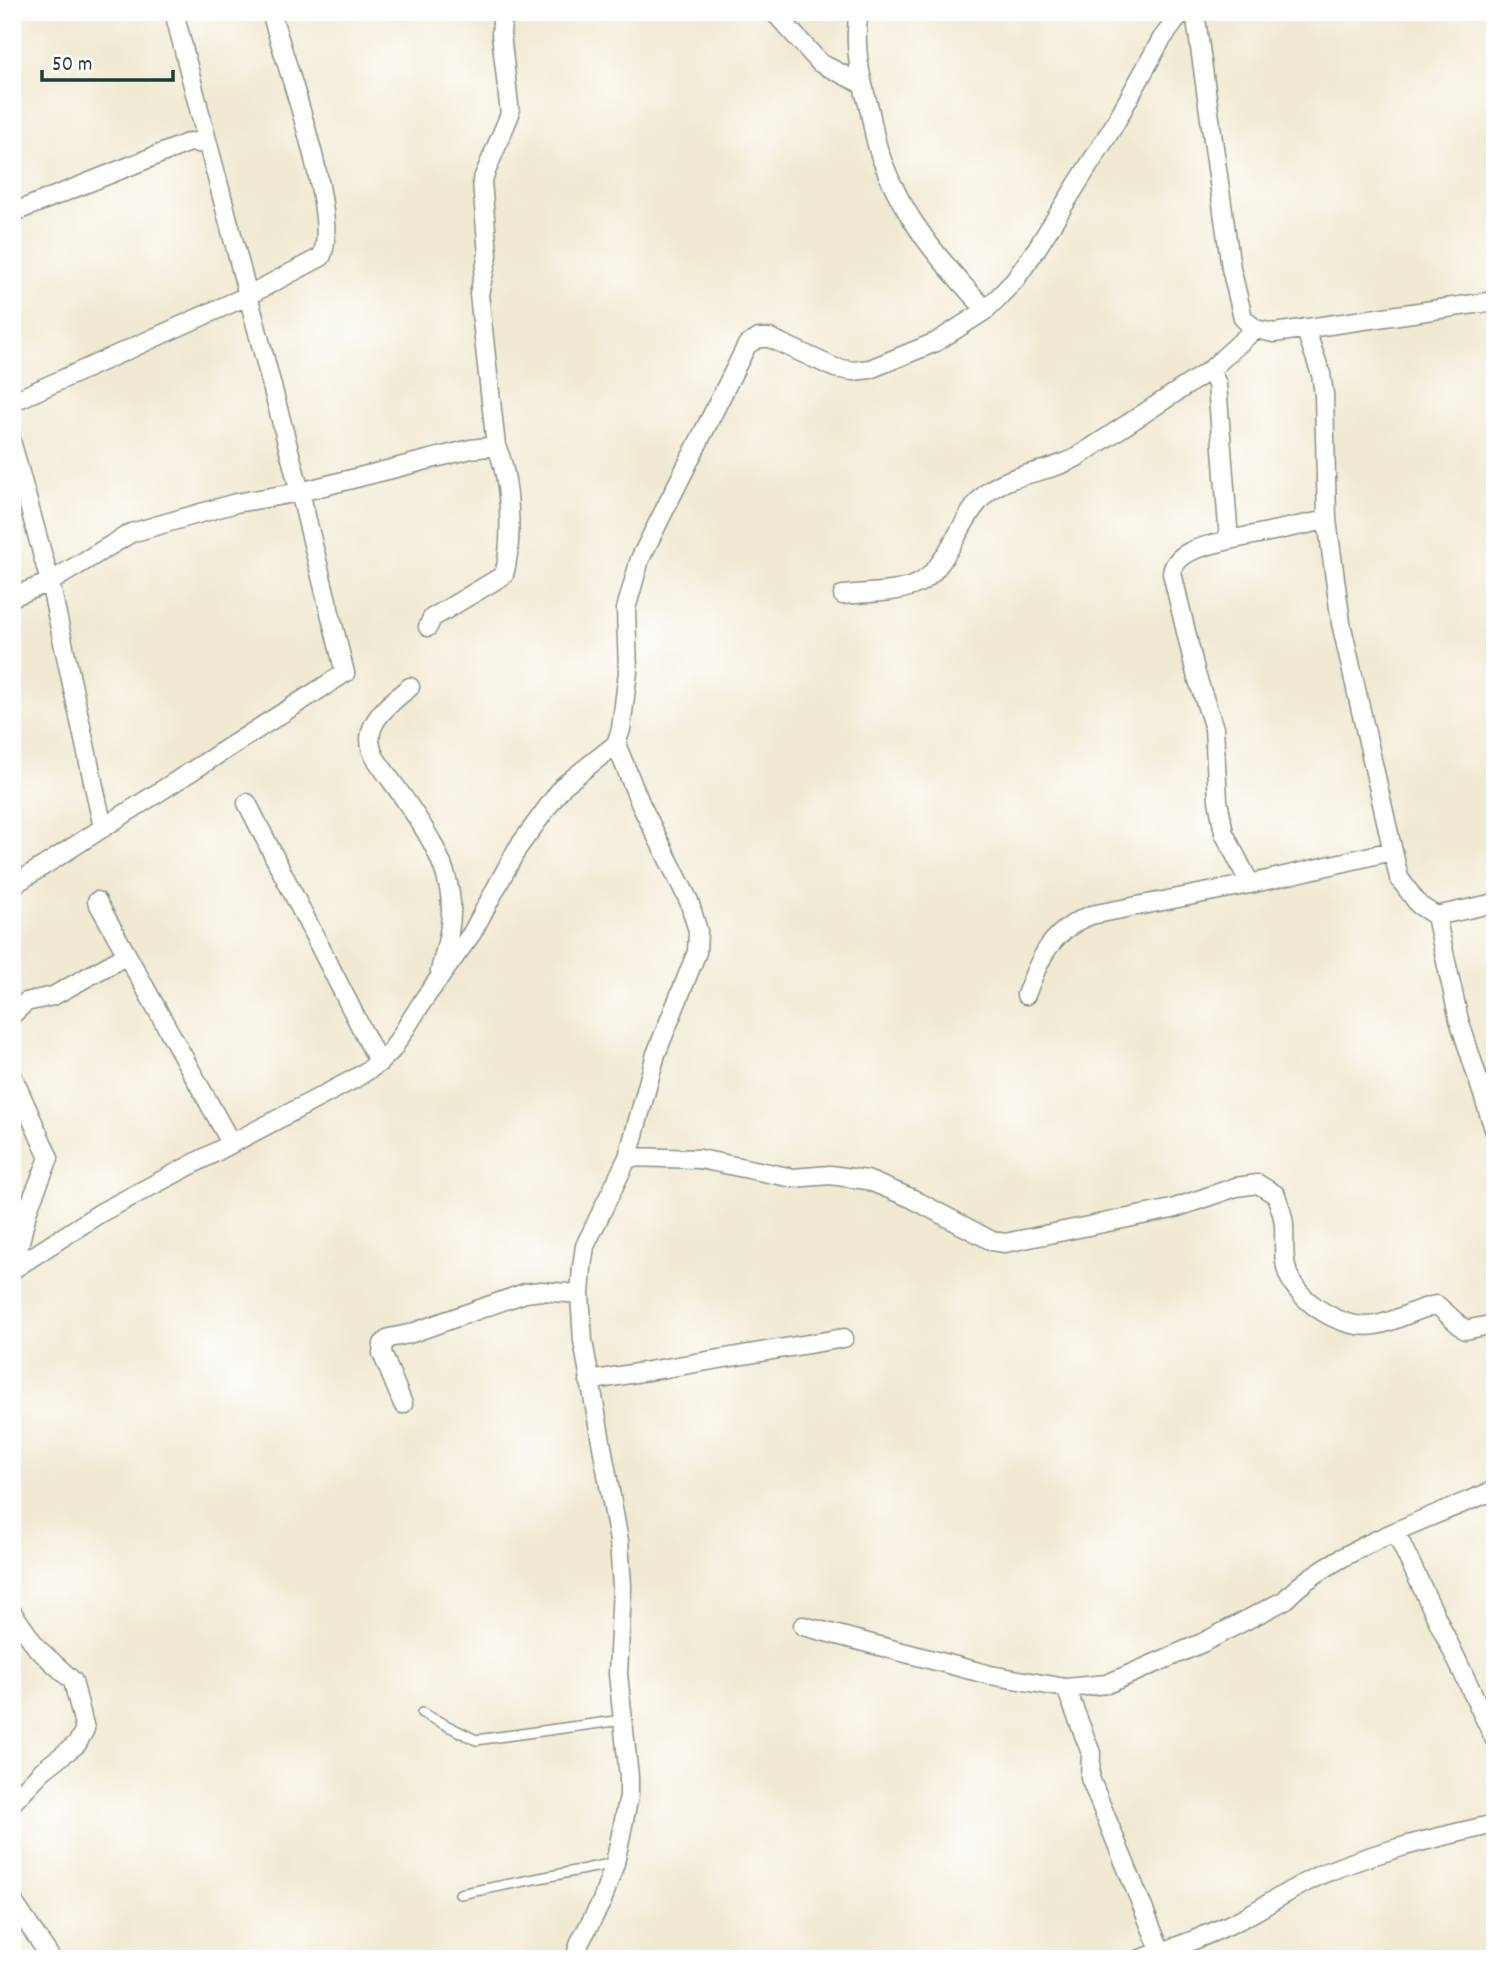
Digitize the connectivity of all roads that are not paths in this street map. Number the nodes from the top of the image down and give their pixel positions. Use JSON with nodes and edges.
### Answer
{"nodes":[{"id":1,"x":174,"y":12,"type":"edge"},
{"id":2,"x":271,"y":12,"type":"edge"},
{"id":3,"x":503,"y":12,"type":"edge"},
{"id":4,"x":774,"y":12,"type":"edge"},
{"id":5,"x":859,"y":12,"type":"edge"},
{"id":6,"x":1182,"y":12,"type":"edge"},
{"id":7,"x":1195,"y":12,"type":"edge"},
{"id":8,"x":862,"y":84,"type":"junction"},
{"id":9,"x":208,"y":144,"type":"junction"},
{"id":10,"x":12,"y":213,"type":"edge"},
{"id":11,"x":247,"y":296,"type":"junction"},
{"id":12,"x":1495,"y":301,"type":"edge"},
{"id":13,"x":986,"y":310,"type":"junction"},
{"id":14,"x":1305,"y":328,"type":"junction"},
{"id":15,"x":1255,"y":329,"type":"junction"},
{"id":16,"x":1210,"y":370,"type":"junction"},
{"id":17,"x":12,"y":402,"type":"edge"},
{"id":18,"x":12,"y":444,"type":"edge"},
{"id":19,"x":496,"y":446,"type":"junction"},
{"id":20,"x":300,"y":492,"type":"junction"},
{"id":21,"x":1327,"y":520,"type":"junction"},
{"id":22,"x":1230,"y":540,"type":"junction"},
{"id":23,"x":50,"y":582,"type":"junction"},
{"id":24,"x":843,"y":595,"type":"dead end"},
{"id":25,"x":12,"y":597,"type":"edge"},
{"id":26,"x":428,"y":627,"type":"dead end"},
{"id":27,"x":410,"y":687,"type":"dead end"},
{"id":28,"x":616,"y":744,"type":"junction"},
{"id":29,"x":247,"y":803,"type":"dead end"},
{"id":30,"x":103,"y":828,"type":"junction"},
{"id":31,"x":1392,"y":850,"type":"junction"},
{"id":32,"x":1250,"y":884,"type":"junction"},
{"id":33,"x":12,"y":886,"type":"edge"},
{"id":34,"x":97,"y":901,"type":"dead end"},
{"id":35,"x":1495,"y":903,"type":"edge"},
{"id":36,"x":1436,"y":916,"type":"junction"},
{"id":37,"x":127,"y":955,"type":"junction"},
{"id":38,"x":438,"y":981,"type":"junction"},
{"id":39,"x":1026,"y":995,"type":"dead end"},
{"id":40,"x":12,"y":1015,"type":"edge"},
{"id":41,"x":379,"y":1063,"type":"junction"},
{"id":42,"x":12,"y":1075,"type":"edge"},
{"id":43,"x":1495,"y":1132,"type":"edge"},
{"id":44,"x":231,"y":1143,"type":"junction"},
{"id":45,"x":628,"y":1157,"type":"junction"},
{"id":46,"x":12,"y":1270,"type":"edge"},
{"id":47,"x":580,"y":1294,"type":"junction"},
{"id":48,"x":1495,"y":1324,"type":"edge"},
{"id":49,"x":844,"y":1338,"type":"dead end"},
{"id":50,"x":589,"y":1381,"type":"junction"},
{"id":51,"x":403,"y":1404,"type":"dead end"},
{"id":52,"x":1495,"y":1490,"type":"edge"},
{"id":53,"x":1396,"y":1533,"type":"junction"},
{"id":54,"x":12,"y":1612,"type":"edge"},
{"id":55,"x":803,"y":1626,"type":"dead end"},
{"id":56,"x":1066,"y":1688,"type":"junction"},
{"id":57,"x":422,"y":1713,"type":"dead end"},
{"id":58,"x":622,"y":1720,"type":"junction"},
{"id":59,"x":1495,"y":1740,"type":"edge"},
{"id":60,"x":12,"y":1803,"type":"edge"},
{"id":61,"x":1495,"y":1824,"type":"edge"},
{"id":62,"x":615,"y":1863,"type":"junction"},
{"id":63,"x":460,"y":1894,"type":"dead end"},
{"id":64,"x":12,"y":1900,"type":"edge"},
{"id":65,"x":1161,"y":1952,"type":"junction"},
{"id":66,"x":1189,"y":1952,"type":"edge"},
{"id":67,"x":49,"y":1955,"type":"dead end"},
{"id":68,"x":575,"y":1959,"type":"edge"},
{"id":69,"x":1140,"y":1959,"type":"edge"}],
"edges":[{"from":1,"to":9,"type":"street"},
{"from":2,"to":11,"type":"street"},
{"from":3,"to":19,"type":"street"},
{"from":4,"to":8,"type":"street"},
{"from":5,"to":8,"type":"street"},
{"from":6,"to":13,"type":"street"},
{"from":7,"to":15,"type":"street"},
{"from":8,"to":13,"type":"street"},
{"from":9,"to":10,"type":"street"},
{"from":9,"to":11,"type":"street"},
{"from":11,"to":17,"type":"street"},
{"from":11,"to":20,"type":"street"},
{"from":12,"to":14,"type":"street"},
{"from":13,"to":28,"type":"street"},
{"from":14,"to":15,"type":"street"},
{"from":14,"to":21,"type":"street"},
{"from":15,"to":16,"type":"street"},
{"from":16,"to":22,"type":"street"},
{"from":16,"to":24,"type":"street"},
{"from":18,"to":23,"type":"street"},
{"from":19,"to":20,"type":"street"},
{"from":19,"to":26,"type":"street"},
{"from":20,"to":23,"type":"street"},
{"from":20,"to":30,"type":"street"},
{"from":21,"to":22,"type":"street"},
{"from":21,"to":31,"type":"street"},
{"from":22,"to":32,"type":"street"},
{"from":23,"to":25,"type":"street"},
{"from":23,"to":30,"type":"street"},
{"from":27,"to":38,"type":"street"},
{"from":28,"to":38,"type":"street"},
{"from":28,"to":45,"type":"street"},
{"from":29,"to":41,"type":"street"},
{"from":30,"to":33,"type":"street"},
{"from":31,"to":32,"type":"street"},
{"from":31,"to":36,"type":"street"},
{"from":32,"to":39,"type":"street"},
{"from":34,"to":37,"type":"street"},
{"from":35,"to":36,"type":"street"},
{"from":36,"to":43,"type":"street"},
{"from":37,"to":40,"type":"street"},
{"from":37,"to":44,"type":"street"},
{"from":38,"to":41,"type":"street"},
{"from":41,"to":44,"type":"street"},
{"from":42,"to":46,"type":"street"},
{"from":44,"to":46,"type":"street"},
{"from":45,"to":47,"type":"street"},
{"from":45,"to":48,"type":"street"},
{"from":47,"to":50,"type":"street"},
{"from":47,"to":51,"type":"street"},
{"from":49,"to":50,"type":"street"},
{"from":50,"to":58,"type":"street"},
{"from":52,"to":53,"type":"street"},
{"from":53,"to":56,"type":"street"},
{"from":53,"to":59,"type":"street"},
{"from":54,"to":60,"type":"street"},
{"from":55,"to":56,"type":"street"},
{"from":56,"to":65,"type":"street"},
{"from":57,"to":58,"type":"lane"},
{"from":58,"to":62,"type":"street"},
{"from":61,"to":66,"type":"street"},
{"from":62,"to":63,"type":"lane"},
{"from":62,"to":68,"type":"street"},
{"from":64,"to":67,"type":"street"},
{"from":65,"to":66,"type":"street"},
{"from":65,"to":69,"type":"street"}]}
